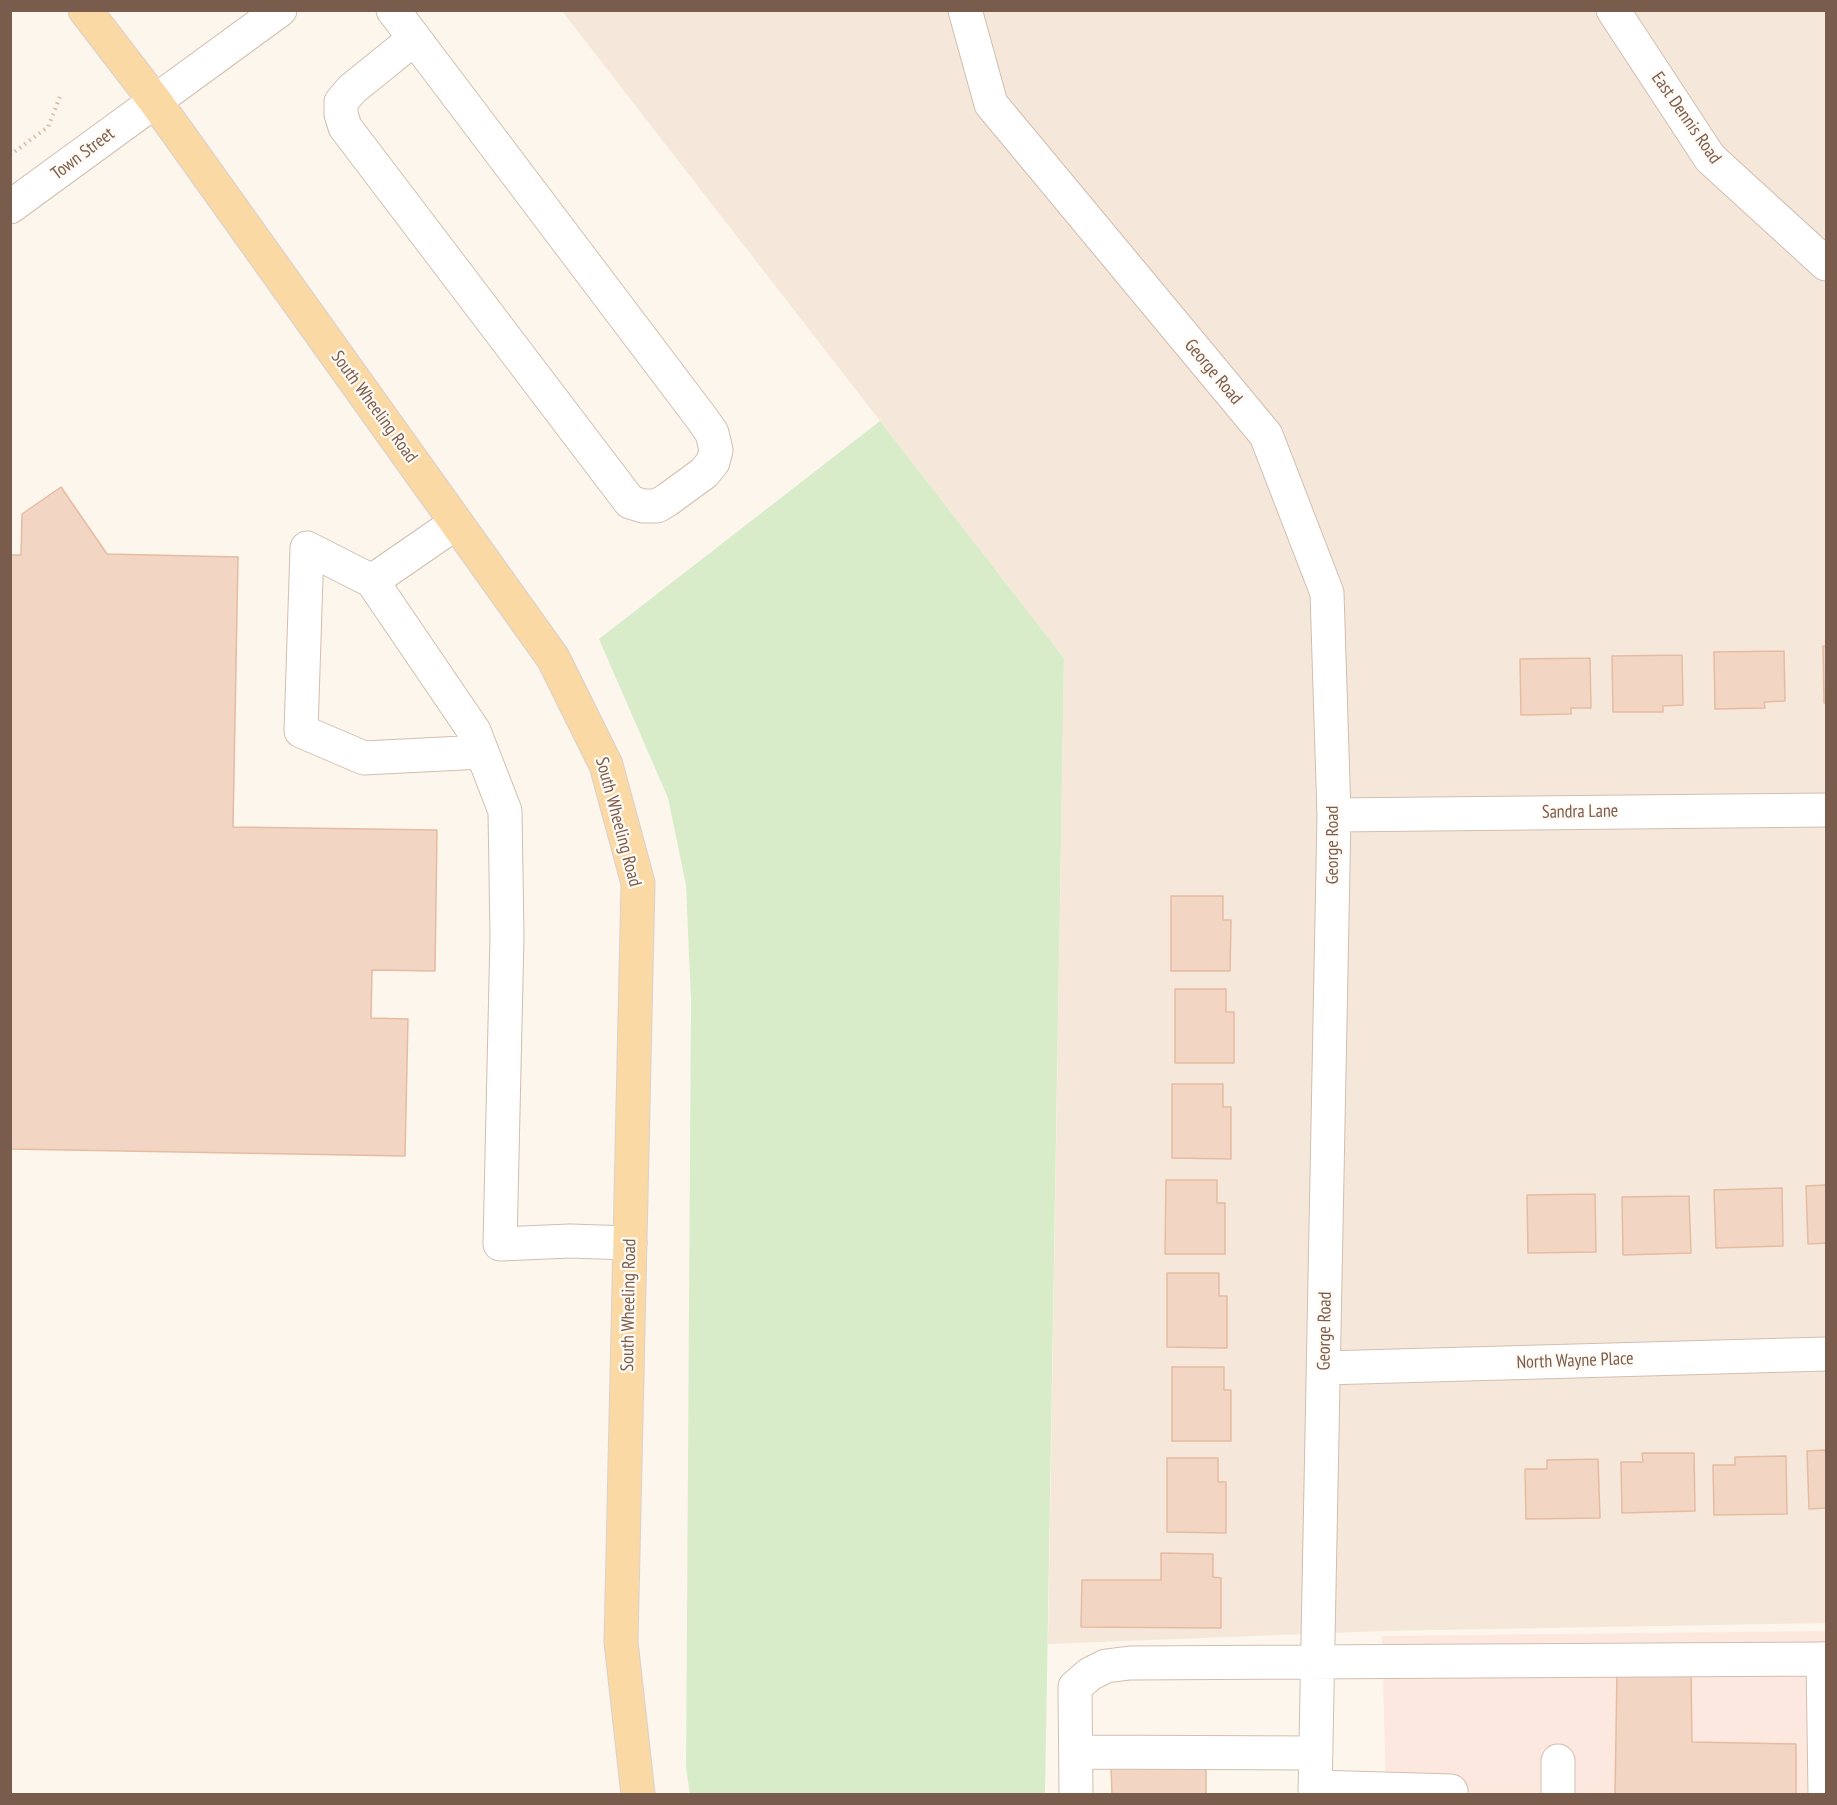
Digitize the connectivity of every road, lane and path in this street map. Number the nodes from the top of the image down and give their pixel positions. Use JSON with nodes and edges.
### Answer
{"nodes":[{"id":1,"x":85,"y":10,"type":"edge"},
{"id":2,"x":280,"y":10,"type":"edge"},
{"id":3,"x":393,"y":10,"type":"edge"},
{"id":4,"x":965,"y":10,"type":"edge"},
{"id":5,"x":1613,"y":10,"type":"edge"},
{"id":6,"x":414,"y":39,"type":"junction"},
{"id":7,"x":61,"y":94,"type":"dead end"},
{"id":8,"x":155,"y":101,"type":"junction"},
{"id":9,"x":10,"y":155,"type":"edge"},
{"id":10,"x":10,"y":207,"type":"edge"},
{"id":11,"x":1827,"y":264,"type":"edge"},
{"id":12,"x":456,"y":523,"type":"junction"},
{"id":13,"x":372,"y":581,"type":"junction"},
{"id":14,"x":482,"y":752,"type":"junction"},
{"id":15,"x":1827,"y":810,"type":"edge"},
{"id":16,"x":1334,"y":815,"type":"junction"},
{"id":17,"x":630,"y":1243,"type":"junction"},
{"id":18,"x":1827,"y":1354,"type":"edge"},
{"id":19,"x":1324,"y":1368,"type":"junction"},
{"id":20,"x":1825,"y":1659,"type":"edge"},
{"id":21,"x":1318,"y":1663,"type":"junction"},
{"id":22,"x":1076,"y":1752,"type":"junction"},
{"id":23,"x":1316,"y":1753,"type":"junction"},
{"id":24,"x":1558,"y":1761,"type":"dead end"},
{"id":25,"x":1316,"y":1791,"type":"edge"},
{"id":26,"x":1451,"y":1791,"type":"dead end"},
{"id":27,"x":638,"y":1794,"type":"edge"},
{"id":28,"x":1076,"y":1794,"type":"edge"},
{"id":29,"x":1558,"y":1794,"type":"edge"},
{"id":30,"x":1825,"y":1794,"type":"edge"}],
"edges":[{"from":1,"to":8,"type":"main road","name":"South Wheeling Road"},
{"from":2,"to":8,"type":"street","name":"Town Street"},
{"from":3,"to":6,"type":"street"},
{"from":4,"to":16,"type":"street","name":"George Road"},
{"from":5,"to":11,"type":"street","name":"East Dennis Road"},
{"from":6,"to":6,"type":"street"},
{"from":7,"to":9,"type":"path"},
{"from":8,"to":10,"type":"street","name":"Town Street"},
{"from":8,"to":12,"type":"main road","name":"South Wheeling Road"},
{"from":12,"to":13,"type":"street"},
{"from":12,"to":17,"type":"main road","name":"South Wheeling Road"},
{"from":13,"to":14,"type":"street"},
{"from":13,"to":14,"type":"street"},
{"from":14,"to":17,"type":"street"},
{"from":15,"to":16,"type":"street","name":"Sandra Lane"},
{"from":16,"to":19,"type":"street","name":"George Road"},
{"from":17,"to":27,"type":"main road","name":"South Wheeling Road"},
{"from":18,"to":19,"type":"street","name":"North Wayne Place"},
{"from":19,"to":21,"type":"street","name":"George Road"},
{"from":20,"to":21,"type":"street"},
{"from":20,"to":30,"type":"street"},
{"from":21,"to":22,"type":"street"},
{"from":21,"to":23,"type":"street","name":"George Road"},
{"from":22,"to":23,"type":"street"},
{"from":22,"to":28,"type":"street"},
{"from":23,"to":25,"type":"street","name":"George Road"},
{"from":24,"to":29,"type":"street"},
{"from":25,"to":26,"type":"street"}]}
